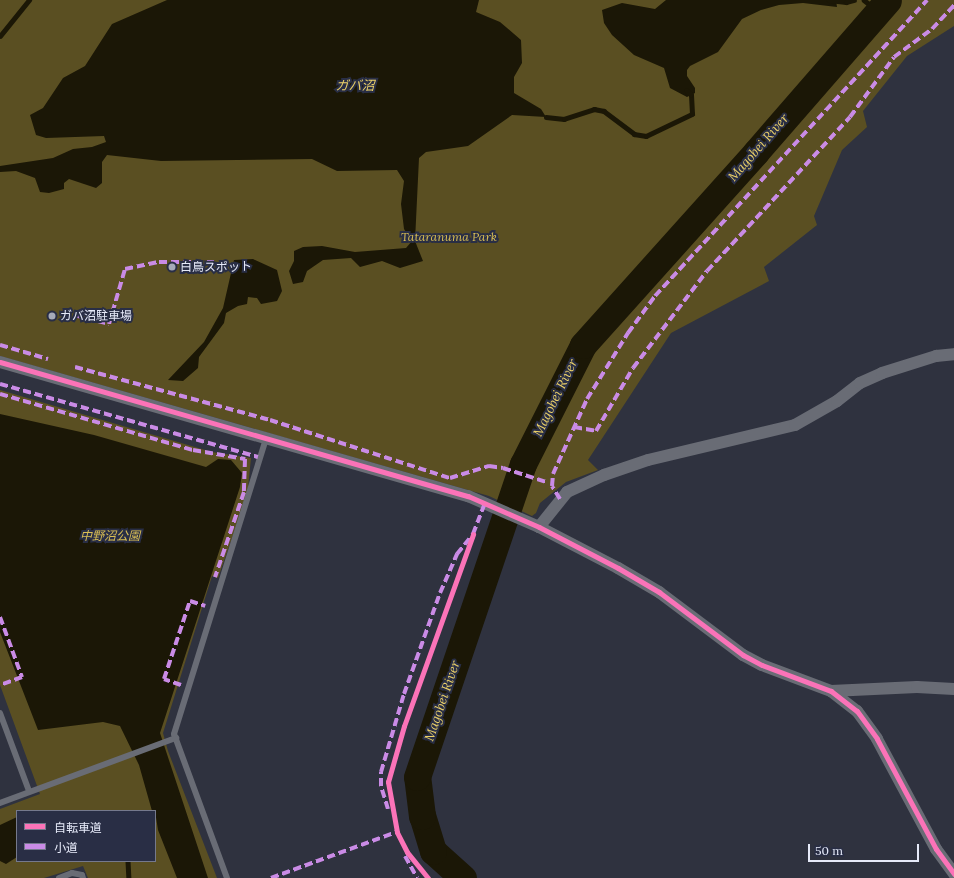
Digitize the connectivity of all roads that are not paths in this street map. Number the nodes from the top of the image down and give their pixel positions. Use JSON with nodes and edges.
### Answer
{"nodes":[{"id":1,"x":954,"y":354,"type":"edge"},
{"id":2,"x":0,"y":362,"type":"edge"},
{"id":3,"x":266,"y":438,"type":"junction"},
{"id":4,"x":534,"y":524,"type":"junction"},
{"id":5,"x":954,"y":689,"type":"edge"},
{"id":6,"x":831,"y":691,"type":"junction"},
{"id":7,"x":0,"y":713,"type":"edge"},
{"id":8,"x":176,"y":738,"type":"junction"},
{"id":9,"x":29,"y":791,"type":"junction"},
{"id":10,"x":0,"y":803,"type":"edge"},
{"id":11,"x":954,"y":874,"type":"edge"},
{"id":12,"x":60,"y":878,"type":"edge"},
{"id":13,"x":83,"y":878,"type":"edge"},
{"id":14,"x":227,"y":878,"type":"edge"}],
"edges":[{"from":1,"to":4,"type":"street"},
{"from":2,"to":3,"type":"street"},
{"from":3,"to":4,"type":"street"},
{"from":3,"to":8,"type":"lane"},
{"from":4,"to":6,"type":"street"},
{"from":5,"to":6,"type":"street"},
{"from":6,"to":11,"type":"street"},
{"from":7,"to":9,"type":"lane"},
{"from":8,"to":9,"type":"lane"},
{"from":8,"to":14,"type":"lane"},
{"from":9,"to":10,"type":"lane"},
{"from":12,"to":13,"type":"lane"}]}
